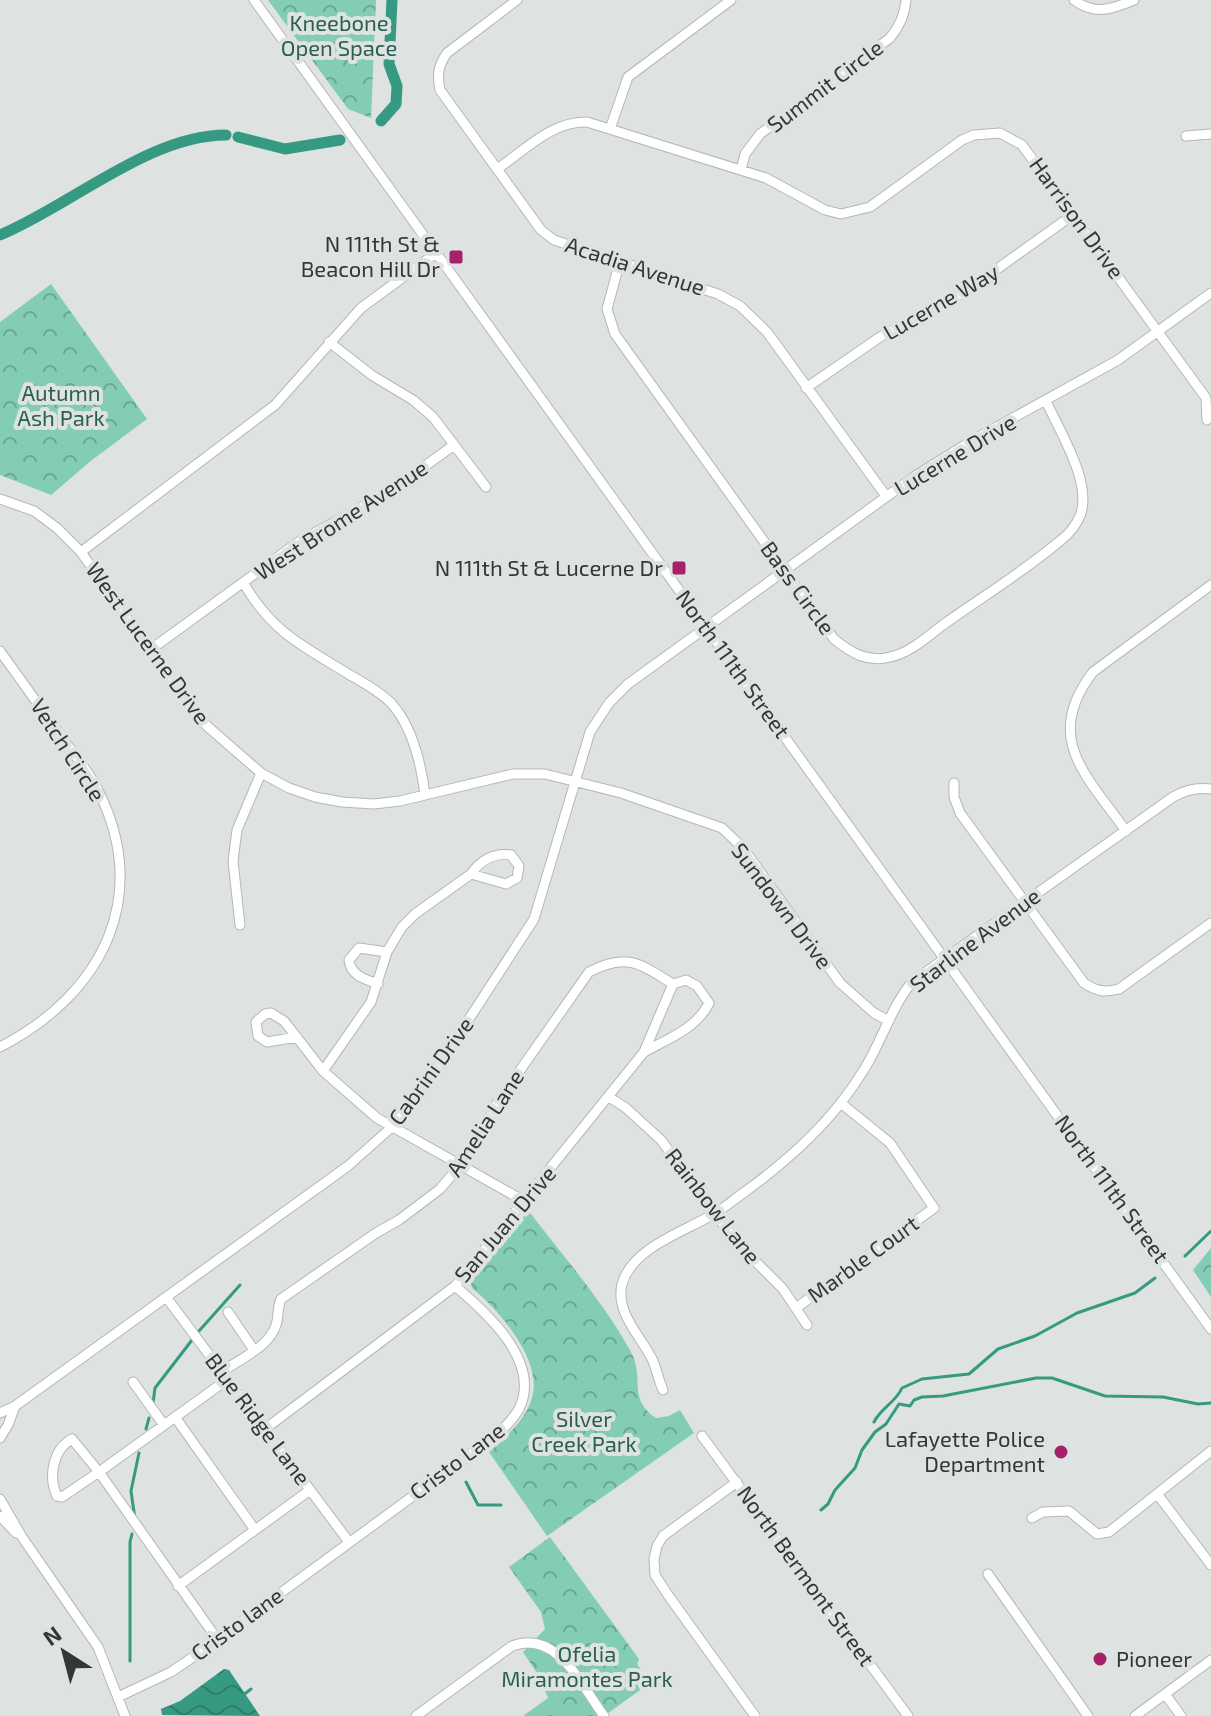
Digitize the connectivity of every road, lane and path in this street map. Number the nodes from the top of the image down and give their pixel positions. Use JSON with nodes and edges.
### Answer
{"nodes":[{"id":1,"x":254,"y":0,"type":"edge"},
{"id":2,"x":517,"y":0,"type":"edge"},
{"id":3,"x":731,"y":0,"type":"edge"},
{"id":4,"x":906,"y":0,"type":"edge"},
{"id":5,"x":1074,"y":0,"type":"edge"},
{"id":6,"x":1134,"y":0,"type":"edge"},
{"id":7,"x":506,"y":3,"type":"edge"},
{"id":8,"x":610,"y":129,"type":"junction"},
{"id":9,"x":1211,"y":134,"type":"edge"},
{"id":10,"x":1186,"y":136,"type":"dead end"},
{"id":11,"x":497,"y":169,"type":"junction"},
{"id":12,"x":741,"y":170,"type":"junction"},
{"id":13,"x":1074,"y":214,"type":"junction"},
{"id":14,"x":436,"y":253,"type":"junction"},
{"id":15,"x":620,"y":261,"type":"junction"},
{"id":16,"x":1211,"y":293,"type":"edge"},
{"id":17,"x":1159,"y":332,"type":"junction"},
{"id":18,"x":329,"y":342,"type":"junction"},
{"id":19,"x":806,"y":388,"type":"junction"},
{"id":20,"x":1046,"y":401,"type":"junction"},
{"id":21,"x":1207,"y":420,"type":"dead end"},
{"id":22,"x":454,"y":445,"type":"junction"},
{"id":23,"x":486,"y":487,"type":"dead end"},
{"id":24,"x":886,"y":496,"type":"junction"},
{"id":25,"x":0,"y":499,"type":"edge"},
{"id":26,"x":81,"y":552,"type":"junction"},
{"id":27,"x":785,"y":572,"type":"junction"},
{"id":28,"x":244,"y":584,"type":"junction"},
{"id":29,"x":1211,"y":585,"type":"edge"},
{"id":30,"x":706,"y":627,"type":"junction"},
{"id":31,"x":150,"y":650,"type":"junction"},
{"id":32,"x":0,"y":651,"type":"edge"},
{"id":33,"x":261,"y":773,"type":"junction"},
{"id":34,"x":574,"y":782,"type":"junction"},
{"id":35,"x":954,"y":783,"type":"dead end"},
{"id":36,"x":1211,"y":789,"type":"edge"},
{"id":37,"x":425,"y":795,"type":"junction"},
{"id":38,"x":1126,"y":831,"type":"junction"},
{"id":39,"x":471,"y":874,"type":"junction"},
{"id":40,"x":1025,"y":902,"type":"junction"},
{"id":41,"x":1211,"y":923,"type":"edge"},
{"id":42,"x":240,"y":925,"type":"dead end"},
{"id":43,"x":387,"y":952,"type":"junction"},
{"id":44,"x":944,"y":958,"type":"junction"},
{"id":45,"x":378,"y":984,"type":"junction"},
{"id":46,"x":673,"y":984,"type":"junction"},
{"id":47,"x":889,"y":1021,"type":"junction"},
{"id":48,"x":297,"y":1037,"type":"dead end"},
{"id":49,"x":0,"y":1047,"type":"edge"},
{"id":50,"x":644,"y":1052,"type":"junction"},
{"id":51,"x":323,"y":1071,"type":"junction"},
{"id":52,"x":609,"y":1097,"type":"junction"},
{"id":53,"x":842,"y":1104,"type":"junction"},
{"id":54,"x":393,"y":1126,"type":"junction"},
{"id":55,"x":461,"y":1165,"type":"junction"},
{"id":56,"x":524,"y":1201,"type":"junction"},
{"id":57,"x":716,"y":1213,"type":"junction"},
{"id":58,"x":455,"y":1286,"type":"junction"},
{"id":59,"x":166,"y":1297,"type":"junction"},
{"id":60,"x":796,"y":1308,"type":"junction"},
{"id":61,"x":228,"y":1312,"type":"dead end"},
{"id":62,"x":807,"y":1325,"type":"dead end"},
{"id":63,"x":1211,"y":1329,"type":"edge"},
{"id":64,"x":254,"y":1350,"type":"junction"},
{"id":65,"x":226,"y":1375,"type":"junction"},
{"id":66,"x":133,"y":1382,"type":"dead end"},
{"id":67,"x":663,"y":1390,"type":"dead end"},
{"id":68,"x":15,"y":1406,"type":"junction"},
{"id":69,"x":0,"y":1413,"type":"edge"},
{"id":70,"x":175,"y":1417,"type":"junction"},
{"id":71,"x":164,"y":1425,"type":"junction"},
{"id":72,"x":265,"y":1429,"type":"junction"},
{"id":73,"x":702,"y":1436,"type":"dead end"},
{"id":74,"x":0,"y":1438,"type":"edge"},
{"id":75,"x":1211,"y":1451,"type":"edge"},
{"id":76,"x":99,"y":1472,"type":"junction"},
{"id":77,"x":737,"y":1482,"type":"junction"},
{"id":78,"x":310,"y":1490,"type":"junction"},
{"id":79,"x":1158,"y":1495,"type":"junction"},
{"id":80,"x":0,"y":1499,"type":"edge"},
{"id":81,"x":0,"y":1516,"type":"edge"},
{"id":82,"x":1032,"y":1518,"type":"dead end"},
{"id":83,"x":255,"y":1530,"type":"junction"},
{"id":84,"x":22,"y":1537,"type":"junction"},
{"id":85,"x":349,"y":1542,"type":"junction"},
{"id":86,"x":1211,"y":1565,"type":"edge"},
{"id":87,"x":988,"y":1574,"type":"dead end"},
{"id":88,"x":178,"y":1586,"type":"junction"},
{"id":89,"x":217,"y":1639,"type":"junction"},
{"id":90,"x":1211,"y":1660,"type":"edge"},
{"id":91,"x":1165,"y":1694,"type":"junction"},
{"id":92,"x":118,"y":1697,"type":"junction"},
{"id":93,"x":125,"y":1716,"type":"edge"},
{"id":94,"x":416,"y":1716,"type":"edge"},
{"id":95,"x":604,"y":1716,"type":"edge"},
{"id":96,"x":755,"y":1716,"type":"edge"},
{"id":97,"x":908,"y":1716,"type":"edge"},
{"id":98,"x":1088,"y":1716,"type":"edge"},
{"id":99,"x":1135,"y":1716,"type":"edge"},
{"id":100,"x":1181,"y":1716,"type":"edge"}],
"edges":[{"from":1,"to":14,"type":"street","name":"North 111th Street"},
{"from":2,"to":7,"type":"street","name":"Acadia Avenue"},
{"from":3,"to":8,"type":"street"},
{"from":4,"to":12,"type":"street","name":"Summit Circle"},
{"from":5,"to":6,"type":"street"},
{"from":7,"to":11,"type":"street","name":"Acadia Avenue"},
{"from":8,"to":11,"type":"street","name":"Harrison Drive"},
{"from":8,"to":12,"type":"street","name":"Harrison Drive"},
{"from":9,"to":10,"type":"street"},
{"from":11,"to":15,"type":"street","name":"Acadia Avenue"},
{"from":12,"to":13,"type":"street","name":"Harrison Drive"},
{"from":13,"to":17,"type":"street","name":"Harrison Drive"},
{"from":13,"to":19,"type":"street","name":"Lucerne Way"},
{"from":14,"to":18,"type":"street"},
{"from":14,"to":30,"type":"street","name":"North 111th Street"},
{"from":15,"to":19,"type":"street","name":"Acadia Avenue"},
{"from":15,"to":27,"type":"street","name":"Bass Circle"},
{"from":16,"to":17,"type":"street","name":"Lucerne Drive"},
{"from":17,"to":20,"type":"street","name":"Lucerne Drive"},
{"from":17,"to":21,"type":"street","name":"Harrison Drive"},
{"from":18,"to":22,"type":"street"},
{"from":18,"to":26,"type":"street"},
{"from":19,"to":24,"type":"street","name":"Acadia Avenue"},
{"from":20,"to":24,"type":"street","name":"Lucerne Drive"},
{"from":20,"to":27,"type":"street","name":"Bass Circle"},
{"from":22,"to":23,"type":"street"},
{"from":22,"to":28,"type":"street","name":"West Brome Avenue"},
{"from":24,"to":27,"type":"street","name":"Lucerne Drive"},
{"from":25,"to":26,"type":"street","name":"West Lucerne Drive"},
{"from":26,"to":31,"type":"street","name":"West Lucerne Drive"},
{"from":27,"to":30,"type":"street","name":"Lucerne Drive"},
{"from":28,"to":31,"type":"street","name":"West Brome Avenue"},
{"from":28,"to":37,"type":"street"},
{"from":29,"to":38,"type":"street"},
{"from":30,"to":34,"type":"street","name":"Cabrini Drive"},
{"from":30,"to":44,"type":"street","name":"North 111th Street"},
{"from":31,"to":33,"type":"street","name":"West Lucerne Drive"},
{"from":32,"to":49,"type":"street","name":"Vetch Circle"},
{"from":33,"to":37,"type":"street","name":"West Lucerne Drive"},
{"from":33,"to":42,"type":"street"},
{"from":34,"to":37,"type":"street"},
{"from":34,"to":47,"type":"street","name":"Sundown Drive"},
{"from":34,"to":54,"type":"street","name":"Cabrini Drive"},
{"from":35,"to":40,"type":"street"},
{"from":36,"to":38,"type":"street","name":"Starline Avenue"},
{"from":38,"to":40,"type":"street","name":"Starline Avenue"},
{"from":39,"to":39,"type":"street"},
{"from":39,"to":43,"type":"street"},
{"from":40,"to":41,"type":"street"},
{"from":40,"to":44,"type":"street","name":"Starline Avenue"},
{"from":43,"to":45,"type":"street"},
{"from":43,"to":45,"type":"street"},
{"from":44,"to":47,"type":"street","name":"Starline Avenue"},
{"from":44,"to":63,"type":"street","name":"North 111th Street"},
{"from":45,"to":51,"type":"street"},
{"from":46,"to":50,"type":"street","name":"San Juan Drive"},
{"from":46,"to":50,"type":"street","name":"San Juan Drive"},
{"from":46,"to":55,"type":"street","name":"Amelia Lane"},
{"from":47,"to":53,"type":"street","name":"Starline Avenue"},
{"from":48,"to":51,"type":"street"},
{"from":50,"to":52,"type":"street","name":"San Juan Drive"},
{"from":51,"to":54,"type":"street"},
{"from":52,"to":56,"type":"street","name":"San Juan Drive"},
{"from":52,"to":57,"type":"street","name":"Rainbow Lane"},
{"from":53,"to":57,"type":"street","name":"Starline Avenue"},
{"from":53,"to":60,"type":"street","name":"Marble Court"},
{"from":54,"to":55,"type":"street"},
{"from":54,"to":59,"type":"street","name":"Cabrini Drive"},
{"from":55,"to":56,"type":"street"},
{"from":55,"to":64,"type":"street","name":"Amelia Lane"},
{"from":56,"to":58,"type":"street","name":"San Juan Drive"},
{"from":57,"to":60,"type":"street","name":"Rainbow Lane"},
{"from":57,"to":67,"type":"street","name":"Starline Avenue"},
{"from":58,"to":72,"type":"street","name":"San Juan Drive"},
{"from":58,"to":85,"type":"street","name":"Cristo Lane"},
{"from":59,"to":65,"type":"street","name":"Blue Ridge Lane"},
{"from":59,"to":68,"type":"street","name":"Cabrini Drive"},
{"from":60,"to":62,"type":"street","name":"Rainbow Lane"},
{"from":61,"to":64,"type":"street"},
{"from":64,"to":65,"type":"street","name":"Amelia Lane"},
{"from":65,"to":70,"type":"street","name":"Amelia Lane"},
{"from":65,"to":72,"type":"street","name":"Blue Ridge Lane"},
{"from":66,"to":71,"type":"street"},
{"from":68,"to":69,"type":"street","name":"Cabrini Drive"},
{"from":68,"to":74,"type":"street","name":"Cabrini Drive"},
{"from":70,"to":71,"type":"street","name":"Amelia Lane"},
{"from":70,"to":83,"type":"street"},
{"from":71,"to":76,"type":"street","name":"Amelia Lane"},
{"from":72,"to":78,"type":"street","name":"Blue Ridge Lane"},
{"from":73,"to":77,"type":"street","name":"North Bermont Street"},
{"from":75,"to":79,"type":"street"},
{"from":76,"to":76,"type":"street","name":"Amelia Lane"},
{"from":76,"to":88,"type":"street"},
{"from":77,"to":96,"type":"street"},
{"from":77,"to":97,"type":"street","name":"North Bermont Street"},
{"from":78,"to":83,"type":"street"},
{"from":78,"to":85,"type":"street","name":"Blue Ridge Lane"},
{"from":79,"to":82,"type":"street"},
{"from":79,"to":86,"type":"street"},
{"from":80,"to":84,"type":"street"},
{"from":81,"to":84,"type":"street"},
{"from":83,"to":88,"type":"street"},
{"from":84,"to":92,"type":"street"},
{"from":85,"to":89,"type":"street","name":"Cristo lane"},
{"from":87,"to":98,"type":"street"},
{"from":88,"to":89,"type":"street"},
{"from":89,"to":92,"type":"street","name":"Cristo lane"},
{"from":90,"to":91,"type":"street"},
{"from":91,"to":99,"type":"street"},
{"from":91,"to":100,"type":"street"},
{"from":92,"to":93,"type":"street"},
{"from":94,"to":95,"type":"street"}]}
